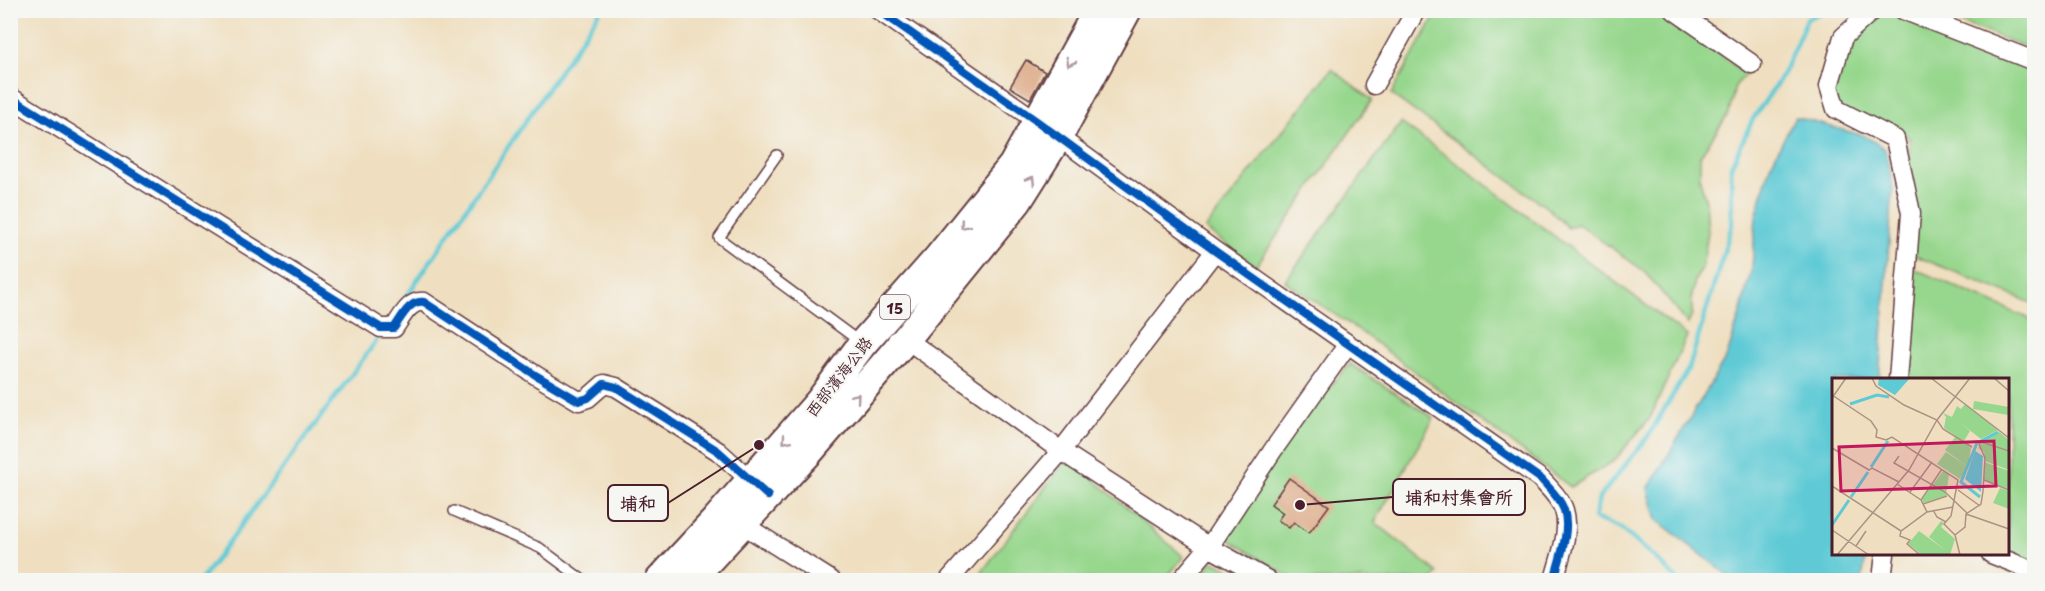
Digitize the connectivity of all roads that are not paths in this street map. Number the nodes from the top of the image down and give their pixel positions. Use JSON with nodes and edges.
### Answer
{"nodes":[{"id":1,"x":878,"y":10,"type":"edge"},
{"id":2,"x":1098,"y":10,"type":"edge"},
{"id":3,"x":1127,"y":10,"type":"edge"},
{"id":4,"x":1416,"y":10,"type":"edge"},
{"id":5,"x":1674,"y":10,"type":"edge"},
{"id":6,"x":1873,"y":10,"type":"edge"},
{"id":7,"x":1903,"y":10,"type":"edge"},
{"id":8,"x":2034,"y":61,"type":"edge"},
{"id":9,"x":1752,"y":64,"type":"dead end"},
{"id":10,"x":1374,"y":85,"type":"dead end"},
{"id":11,"x":10,"y":97,"type":"edge"},
{"id":12,"x":1048,"y":130,"type":"junction"},
{"id":13,"x":777,"y":155,"type":"dead end"},
{"id":14,"x":1215,"y":251,"type":"junction"},
{"id":15,"x":906,"y":339,"type":"junction"},
{"id":16,"x":862,"y":343,"type":"junction"},
{"id":17,"x":1348,"y":345,"type":"junction"},
{"id":18,"x":1898,"y":378,"type":"edge"},
{"id":19,"x":1061,"y":451,"type":"junction"},
{"id":20,"x":760,"y":488,"type":"junction"},
{"id":21,"x":454,"y":511,"type":"dead end"},
{"id":22,"x":742,"y":524,"type":"junction"},
{"id":23,"x":1209,"y":547,"type":"junction"},
{"id":24,"x":1885,"y":555,"type":"edge"},
{"id":25,"x":1994,"y":555,"type":"edge"},
{"id":26,"x":2034,"y":571,"type":"edge"},
{"id":27,"x":583,"y":580,"type":"edge"},
{"id":28,"x":660,"y":580,"type":"edge"},
{"id":29,"x":690,"y":580,"type":"edge"},
{"id":30,"x":831,"y":580,"type":"edge"},
{"id":31,"x":949,"y":580,"type":"edge"},
{"id":32,"x":1181,"y":580,"type":"edge"},
{"id":33,"x":1268,"y":580,"type":"edge"},
{"id":34,"x":1554,"y":580,"type":"edge"},
{"id":35,"x":1882,"y":580,"type":"edge"}],
"edges":[{"from":1,"to":12,"type":"street"},
{"from":2,"to":12,"type":"main road","name":"西部濱海公路","number":"15","one_way":true},
{"from":3,"to":12,"type":"main road","name":"西部濱海公路","number":"15"},
{"from":4,"to":10,"type":"street"},
{"from":5,"to":9,"type":"street"},
{"from":6,"to":18,"type":"street"},
{"from":7,"to":8,"type":"street"},
{"from":11,"to":20,"type":"street"},
{"from":12,"to":14,"type":"street"},
{"from":15,"to":12,"type":"main road","name":"西部濱海公路","number":"15","one_way":true},
{"from":12,"to":16,"type":"main road","name":"西部濱海公路","number":"15","one_way":true},
{"from":13,"to":16,"type":"lane"},
{"from":14,"to":17,"type":"street"},
{"from":14,"to":19,"type":"street"},
{"from":15,"to":16,"type":"street"},
{"from":15,"to":19,"type":"street"},
{"from":20,"to":15,"type":"main road","name":"西部濱海公路","number":"15","one_way":true},
{"from":16,"to":20,"type":"main road","name":"西部濱海公路","number":"15","one_way":true},
{"from":17,"to":23,"type":"street"},
{"from":17,"to":34,"type":"street"},
{"from":19,"to":23,"type":"street"},
{"from":19,"to":31,"type":"street"},
{"from":20,"to":22,"type":"main road","name":"西部濱海公路","number":"15"},
{"from":20,"to":28,"type":"main road","name":"西部濱海公路","number":"15"},
{"from":21,"to":27,"type":"lane"},
{"from":22,"to":29,"type":"main road","name":"西部濱海公路","number":"15"},
{"from":22,"to":30,"type":"street"},
{"from":23,"to":32,"type":"street"},
{"from":23,"to":33,"type":"street"},
{"from":24,"to":35,"type":"street"},
{"from":25,"to":26,"type":"street"}]}
